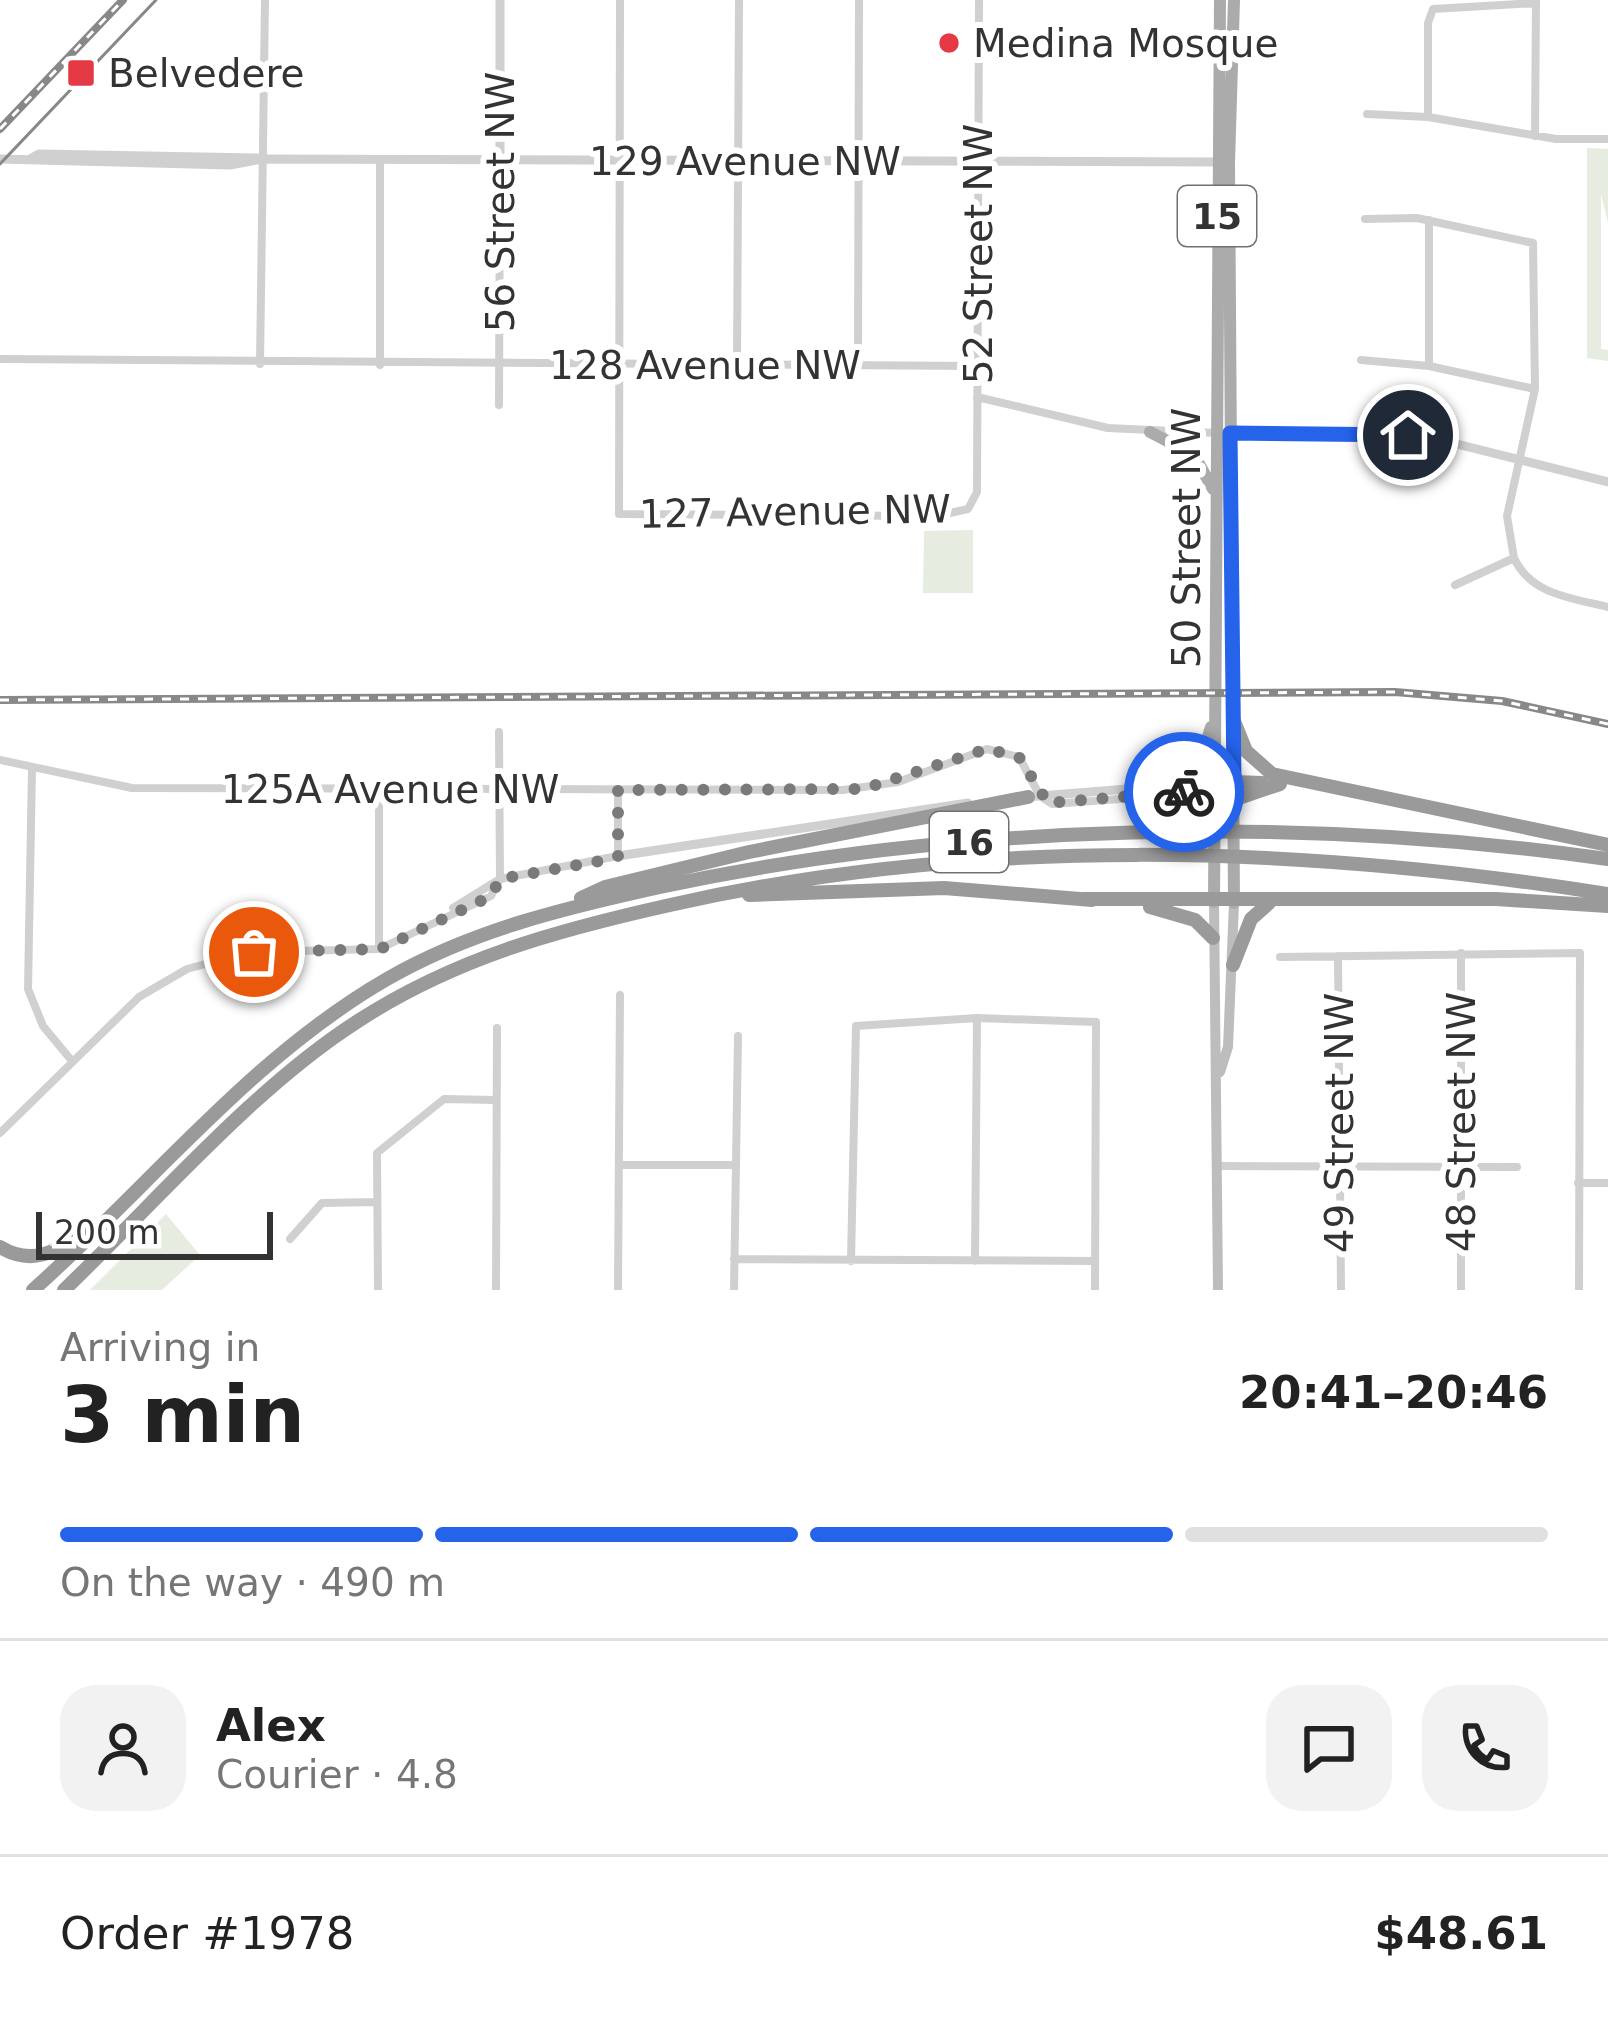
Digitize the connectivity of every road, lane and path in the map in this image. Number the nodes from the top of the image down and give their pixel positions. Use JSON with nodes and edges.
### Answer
{"nodes":[{"id":1,"x":265,"y":0,"type":"edge"},
{"id":2,"x":500,"y":0,"type":"edge"},
{"id":3,"x":620,"y":0,"type":"edge"},
{"id":4,"x":739,"y":0,"type":"edge"},
{"id":5,"x":859,"y":0,"type":"edge"},
{"id":6,"x":979,"y":0,"type":"edge"},
{"id":7,"x":1220,"y":0,"type":"edge"},
{"id":8,"x":1536,"y":1,"type":"edge"},
{"id":9,"x":1234,"y":7,"type":"edge"},
{"id":10,"x":1367,"y":114,"type":"dead end"},
{"id":11,"x":1428,"y":117,"type":"junction"},
{"id":12,"x":1535,"y":136,"type":"junction"},
{"id":13,"x":1608,"y":139,"type":"edge"},
{"id":14,"x":0,"y":159,"type":"edge"},
{"id":15,"x":262,"y":159,"type":"junction"},
{"id":16,"x":380,"y":160,"type":"junction"},
{"id":17,"x":500,"y":160,"type":"junction"},
{"id":18,"x":620,"y":161,"type":"junction"},
{"id":19,"x":739,"y":161,"type":"junction"},
{"id":20,"x":858,"y":162,"type":"junction"},
{"id":21,"x":1223,"y":162,"type":"junction"},
{"id":22,"x":978,"y":163,"type":"junction"},
{"id":23,"x":1365,"y":219,"type":"dead end"},
{"id":24,"x":1429,"y":220,"type":"junction"},
{"id":25,"x":0,"y":359,"type":"edge"},
{"id":26,"x":1360,"y":360,"type":"dead end"},
{"id":27,"x":260,"y":364,"type":"junction"},
{"id":28,"x":380,"y":365,"type":"junction"},
{"id":29,"x":499,"y":365,"type":"junction"},
{"id":30,"x":619,"y":365,"type":"junction"},
{"id":31,"x":737,"y":365,"type":"junction"},
{"id":32,"x":858,"y":365,"type":"junction"},
{"id":33,"x":977,"y":366,"type":"junction"},
{"id":34,"x":1429,"y":366,"type":"junction"},
{"id":35,"x":1535,"y":389,"type":"junction"},
{"id":36,"x":977,"y":397,"type":"junction"},
{"id":37,"x":499,"y":404,"type":"dead end"},
{"id":38,"x":1150,"y":432,"type":"junction"},
{"id":39,"x":1223,"y":433,"type":"junction"},
{"id":40,"x":1523,"y":459,"type":"junction"},
{"id":41,"x":1608,"y":482,"type":"edge"},
{"id":42,"x":1216,"y":495,"type":"junction"},
{"id":43,"x":970,"y":507,"type":"joint"},
{"id":44,"x":1514,"y":558,"type":"junction"},
{"id":45,"x":1455,"y":585,"type":"dead end"},
{"id":46,"x":1608,"y":607,"type":"edge"},
{"id":47,"x":1215,"y":715,"type":"junction"},
{"id":48,"x":1233,"y":718,"type":"junction"},
{"id":49,"x":499,"y":732,"type":"dead end"},
{"id":50,"x":0,"y":760,"type":"edge"},
{"id":51,"x":32,"y":768,"type":"junction"},
{"id":52,"x":1168,"y":782,"type":"junction"},
{"id":53,"x":1303,"y":784,"type":"junction"},
{"id":54,"x":379,"y":789,"type":"junction"},
{"id":55,"x":499,"y":790,"type":"junction"},
{"id":56,"x":618,"y":790,"type":"junction"},
{"id":57,"x":1034,"y":796,"type":"junction"},
{"id":58,"x":1234,"y":796,"type":"junction"},
{"id":59,"x":1215,"y":797,"type":"junction"},
{"id":60,"x":1608,"y":845,"type":"edge"},
{"id":61,"x":618,"y":856,"type":"junction"},
{"id":62,"x":1608,"y":859,"type":"edge"},
{"id":63,"x":500,"y":879,"type":"junction"},
{"id":64,"x":1608,"y":894,"type":"edge"},
{"id":65,"x":711,"y":896,"type":"junction"},
{"id":66,"x":1084,"y":899,"type":"junction"},
{"id":67,"x":1214,"y":902,"type":"junction"},
{"id":68,"x":1234,"y":903,"type":"junction"},
{"id":69,"x":1269,"y":903,"type":"junction"},
{"id":70,"x":1608,"y":906,"type":"edge"},
{"id":71,"x":561,"y":909,"type":"junction"},
{"id":72,"x":1213,"y":938,"type":"junction"},
{"id":73,"x":380,"y":949,"type":"junction"},
{"id":74,"x":1461,"y":953,"type":"junction"},
{"id":75,"x":1338,"y":956,"type":"junction"},
{"id":76,"x":1280,"y":957,"type":"dead end"},
{"id":77,"x":1233,"y":964,"type":"junction"},
{"id":78,"x":620,"y":995,"type":"dead end"},
{"id":79,"x":977,"y":1018,"type":"junction"},
{"id":80,"x":497,"y":1028,"type":"dead end"},
{"id":81,"x":738,"y":1036,"type":"dead end"},
{"id":82,"x":71,"y":1060,"type":"junction"},
{"id":83,"x":1219,"y":1075,"type":"junction"},
{"id":84,"x":495,"y":1100,"type":"junction"},
{"id":85,"x":0,"y":1133,"type":"edge"},
{"id":86,"x":735,"y":1165,"type":"junction"},
{"id":87,"x":619,"y":1166,"type":"junction"},
{"id":88,"x":1218,"y":1166,"type":"junction"},
{"id":89,"x":1339,"y":1166,"type":"junction"},
{"id":90,"x":1462,"y":1167,"type":"junction"},
{"id":91,"x":1517,"y":1167,"type":"dead end"},
{"id":92,"x":1578,"y":1183,"type":"junction"},
{"id":93,"x":1608,"y":1183,"type":"edge"},
{"id":94,"x":377,"y":1202,"type":"junction"},
{"id":95,"x":110,"y":1216,"type":"junction"},
{"id":96,"x":290,"y":1239,"type":"dead end"},
{"id":97,"x":0,"y":1247,"type":"edge"},
{"id":98,"x":734,"y":1259,"type":"junction"},
{"id":99,"x":851,"y":1261,"type":"junction"},
{"id":100,"x":975,"y":1261,"type":"junction"},
{"id":101,"x":1095,"y":1262,"type":"junction"},
{"id":102,"x":33,"y":1290,"type":"edge"},
{"id":103,"x":64,"y":1290,"type":"edge"},
{"id":104,"x":378,"y":1290,"type":"edge"},
{"id":105,"x":496,"y":1290,"type":"edge"},
{"id":106,"x":618,"y":1290,"type":"edge"},
{"id":107,"x":734,"y":1290,"type":"edge"},
{"id":108,"x":1095,"y":1290,"type":"edge"},
{"id":109,"x":1218,"y":1290,"type":"edge"},
{"id":110,"x":1341,"y":1290,"type":"edge"},
{"id":111,"x":1461,"y":1290,"type":"edge"},
{"id":112,"x":1580,"y":1290,"type":"edge"}],
"edges":[{"from":1,"to":15,"type":"street"},
{"from":2,"to":17,"type":"street","name":"56 Street NW"},
{"from":3,"to":18,"type":"street"},
{"from":4,"to":19,"type":"street"},
{"from":5,"to":20,"type":"street"},
{"from":6,"to":22,"type":"street","name":"52 Street NW"},
{"from":7,"to":21,"type":"main road","name":"50 Street NW","number":"15"},
{"from":8,"to":11,"type":"street"},
{"from":8,"to":12,"type":"street"},
{"from":9,"to":21,"type":"main road","name":"50 Street NW","number":"15"},
{"from":10,"to":11,"type":"street"},
{"from":11,"to":12,"type":"street"},
{"from":12,"to":13,"type":"street"},
{"from":14,"to":15,"type":"street","name":"129 Avenue NW"},
{"from":15,"to":16,"type":"street","name":"129 Avenue NW"},
{"from":15,"to":27,"type":"street"},
{"from":16,"to":17,"type":"street","name":"129 Avenue NW"},
{"from":16,"to":28,"type":"street"},
{"from":17,"to":18,"type":"street","name":"129 Avenue NW"},
{"from":17,"to":29,"type":"street","name":"56 Street NW"},
{"from":18,"to":19,"type":"street","name":"129 Avenue NW"},
{"from":18,"to":30,"type":"street"},
{"from":19,"to":20,"type":"street","name":"129 Avenue NW"},
{"from":19,"to":31,"type":"street"},
{"from":20,"to":22,"type":"street","name":"129 Avenue NW"},
{"from":20,"to":32,"type":"street"},
{"from":21,"to":22,"type":"street","name":"129 Avenue NW"},
{"from":21,"to":39,"type":"main road","name":"50 Street NW","number":"15"},
{"from":22,"to":33,"type":"street","name":"52 Street NW"},
{"from":23,"to":24,"type":"street"},
{"from":24,"to":34,"type":"street"},
{"from":24,"to":35,"type":"street"},
{"from":25,"to":27,"type":"street","name":"128 Avenue NW"},
{"from":26,"to":34,"type":"street"},
{"from":27,"to":28,"type":"street","name":"128 Avenue NW"},
{"from":28,"to":29,"type":"street","name":"128 Avenue NW"},
{"from":29,"to":30,"type":"street","name":"128 Avenue NW"},
{"from":29,"to":37,"type":"street","name":"56 Street NW"},
{"from":30,"to":31,"type":"street","name":"128 Avenue NW"},
{"from":30,"to":43,"type":"street","name":"127 Avenue NW"},
{"from":31,"to":32,"type":"street","name":"128 Avenue NW"},
{"from":32,"to":33,"type":"street","name":"128 Avenue NW"},
{"from":33,"to":36,"type":"street","name":"52 Street NW"},
{"from":34,"to":35,"type":"street"},
{"from":35,"to":40,"type":"street"},
{"from":36,"to":38,"type":"street"},
{"from":36,"to":43,"type":"street","name":"52 Street NW"},
{"from":38,"to":39,"type":"street"},
{"from":38,"to":42,"type":"main road"},
{"from":39,"to":40,"type":"street"},
{"from":39,"to":42,"type":"main road","name":"50 Street NW"},
{"from":39,"to":48,"type":"main road","name":"50 Street NW"},
{"from":40,"to":41,"type":"street"},
{"from":40,"to":44,"type":"street"},
{"from":42,"to":47,"type":"main road","name":"50 Street NW"},
{"from":44,"to":45,"type":"street"},
{"from":44,"to":46,"type":"street"},
{"from":47,"to":52,"type":"main road"},
{"from":47,"to":59,"type":"main road","name":"50 Street NW"},
{"from":48,"to":53,"type":"highway"},
{"from":48,"to":58,"type":"main road","name":"50 Street NW"},
{"from":49,"to":55,"type":"street"},
{"from":50,"to":51,"type":"street","name":"125A Avenue NW"},
{"from":51,"to":54,"type":"street","name":"125A Avenue NW"},
{"from":51,"to":82,"type":"street"},
{"from":52,"to":57,"type":"street"},
{"from":52,"to":59,"type":"street"},
{"from":53,"to":58,"type":"highway"},
{"from":53,"to":60,"type":"highway"},
{"from":54,"to":55,"type":"street","name":"125A Avenue NW"},
{"from":54,"to":73,"type":"street"},
{"from":55,"to":56,"type":"street","name":"125A Avenue NW"},
{"from":55,"to":63,"type":"street"},
{"from":56,"to":57,"type":"street","name":"125A Avenue NW"},
{"from":56,"to":61,"type":"street"},
{"from":57,"to":59,"type":"street"},
{"from":57,"to":61,"type":"street"},
{"from":57,"to":71,"type":"highway"},
{"from":58,"to":59,"type":"highway"},
{"from":58,"to":59,"type":"main road"},
{"from":58,"to":68,"type":"main road","name":"50 Street NW"},
{"from":59,"to":67,"type":"main road","name":"50 Street NW"},
{"from":61,"to":63,"type":"street"},
{"from":62,"to":71,"type":"highway","number":"16"},
{"from":63,"to":73,"type":"street"},
{"from":64,"to":65,"type":"highway","number":"16"},
{"from":65,"to":66,"type":"highway"},
{"from":65,"to":103,"type":"highway","number":"16"},
{"from":66,"to":67,"type":"highway"},
{"from":66,"to":72,"type":"highway"},
{"from":67,"to":68,"type":"highway"},
{"from":67,"to":72,"type":"main road","name":"50 Street NW"},
{"from":68,"to":69,"type":"highway"},
{"from":68,"to":77,"type":"main road","name":"50 Street NW"},
{"from":69,"to":70,"type":"highway"},
{"from":69,"to":77,"type":"highway"},
{"from":71,"to":95,"type":"highway","number":"16"},
{"from":72,"to":83,"type":"main road","name":"50 Street NW"},
{"from":73,"to":82,"type":"street"},
{"from":74,"to":75,"type":"street"},
{"from":74,"to":90,"type":"street","name":"48 Street NW"},
{"from":74,"to":92,"type":"street"},
{"from":75,"to":76,"type":"street"},
{"from":75,"to":89,"type":"street","name":"49 Street NW"},
{"from":77,"to":83,"type":"main road","name":"50 Street NW"},
{"from":78,"to":87,"type":"street"},
{"from":79,"to":99,"type":"street"},
{"from":79,"to":100,"type":"street"},
{"from":79,"to":101,"type":"street"},
{"from":80,"to":84,"type":"street"},
{"from":81,"to":86,"type":"street"},
{"from":82,"to":85,"type":"street"},
{"from":83,"to":88,"type":"main road","name":"50 Street NW"},
{"from":84,"to":94,"type":"street"},
{"from":84,"to":105,"type":"street"},
{"from":86,"to":87,"type":"street"},
{"from":86,"to":98,"type":"street"},
{"from":87,"to":106,"type":"street"},
{"from":88,"to":89,"type":"street"},
{"from":88,"to":109,"type":"main road","name":"50 Street NW"},
{"from":89,"to":90,"type":"street"},
{"from":89,"to":110,"type":"street","name":"49 Street NW"},
{"from":90,"to":91,"type":"street"},
{"from":90,"to":111,"type":"street","name":"48 Street NW"},
{"from":92,"to":93,"type":"street"},
{"from":92,"to":112,"type":"street"},
{"from":94,"to":96,"type":"street"},
{"from":94,"to":104,"type":"street"},
{"from":95,"to":97,"type":"highway"},
{"from":95,"to":102,"type":"highway","number":"16"},
{"from":98,"to":99,"type":"street"},
{"from":98,"to":107,"type":"street"},
{"from":99,"to":100,"type":"street"},
{"from":100,"to":101,"type":"street"},
{"from":101,"to":108,"type":"street"}]}
